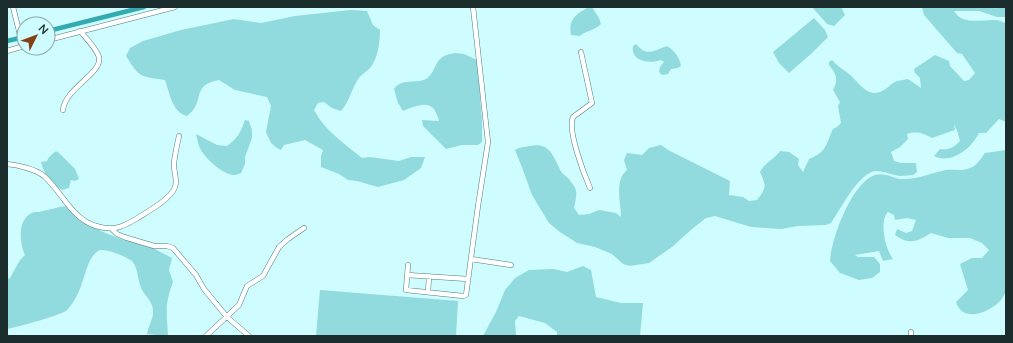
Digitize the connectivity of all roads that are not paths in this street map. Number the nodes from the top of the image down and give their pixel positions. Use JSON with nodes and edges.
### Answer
{"nodes":[{"id":1,"x":174,"y":7,"type":"edge"},
{"id":2,"x":473,"y":7,"type":"edge"},
{"id":3,"x":80,"y":32,"type":"junction"},
{"id":4,"x":56,"y":38,"type":"edge"},
{"id":5,"x":581,"y":52,"type":"dead end"},
{"id":6,"x":62,"y":110,"type":"dead end"},
{"id":7,"x":179,"y":136,"type":"dead end"},
{"id":8,"x":7,"y":164,"type":"edge"},
{"id":9,"x":590,"y":188,"type":"dead end"},
{"id":10,"x":304,"y":228,"type":"dead end"},
{"id":11,"x":112,"y":229,"type":"junction"},
{"id":12,"x":471,"y":259,"type":"junction"},
{"id":13,"x":408,"y":265,"type":"dead end"},
{"id":14,"x":511,"y":265,"type":"dead end"},
{"id":15,"x":407,"y":275,"type":"junction"},
{"id":16,"x":429,"y":277,"type":"junction"},
{"id":17,"x":468,"y":279,"type":"junction"},
{"id":18,"x":428,"y":292,"type":"junction"},
{"id":19,"x":227,"y":317,"type":"junction"},
{"id":20,"x":206,"y":336,"type":"edge"},
{"id":21,"x":249,"y":336,"type":"edge"}],
"edges":[{"from":1,"to":3,"type":"street"},
{"from":2,"to":12,"type":"street"},
{"from":3,"to":4,"type":"street"},
{"from":3,"to":6,"type":"street"},
{"from":5,"to":9,"type":"street"},
{"from":7,"to":11,"type":"street"},
{"from":8,"to":11,"type":"street"},
{"from":10,"to":19,"type":"street"},
{"from":11,"to":19,"type":"street"},
{"from":12,"to":14,"type":"street"},
{"from":12,"to":17,"type":"street"},
{"from":13,"to":15,"type":"street"},
{"from":15,"to":16,"type":"street"},
{"from":15,"to":18,"type":"street"},
{"from":16,"to":17,"type":"street"},
{"from":16,"to":18,"type":"street"},
{"from":17,"to":18,"type":"street"},
{"from":19,"to":20,"type":"street"},
{"from":19,"to":21,"type":"street"}]}
